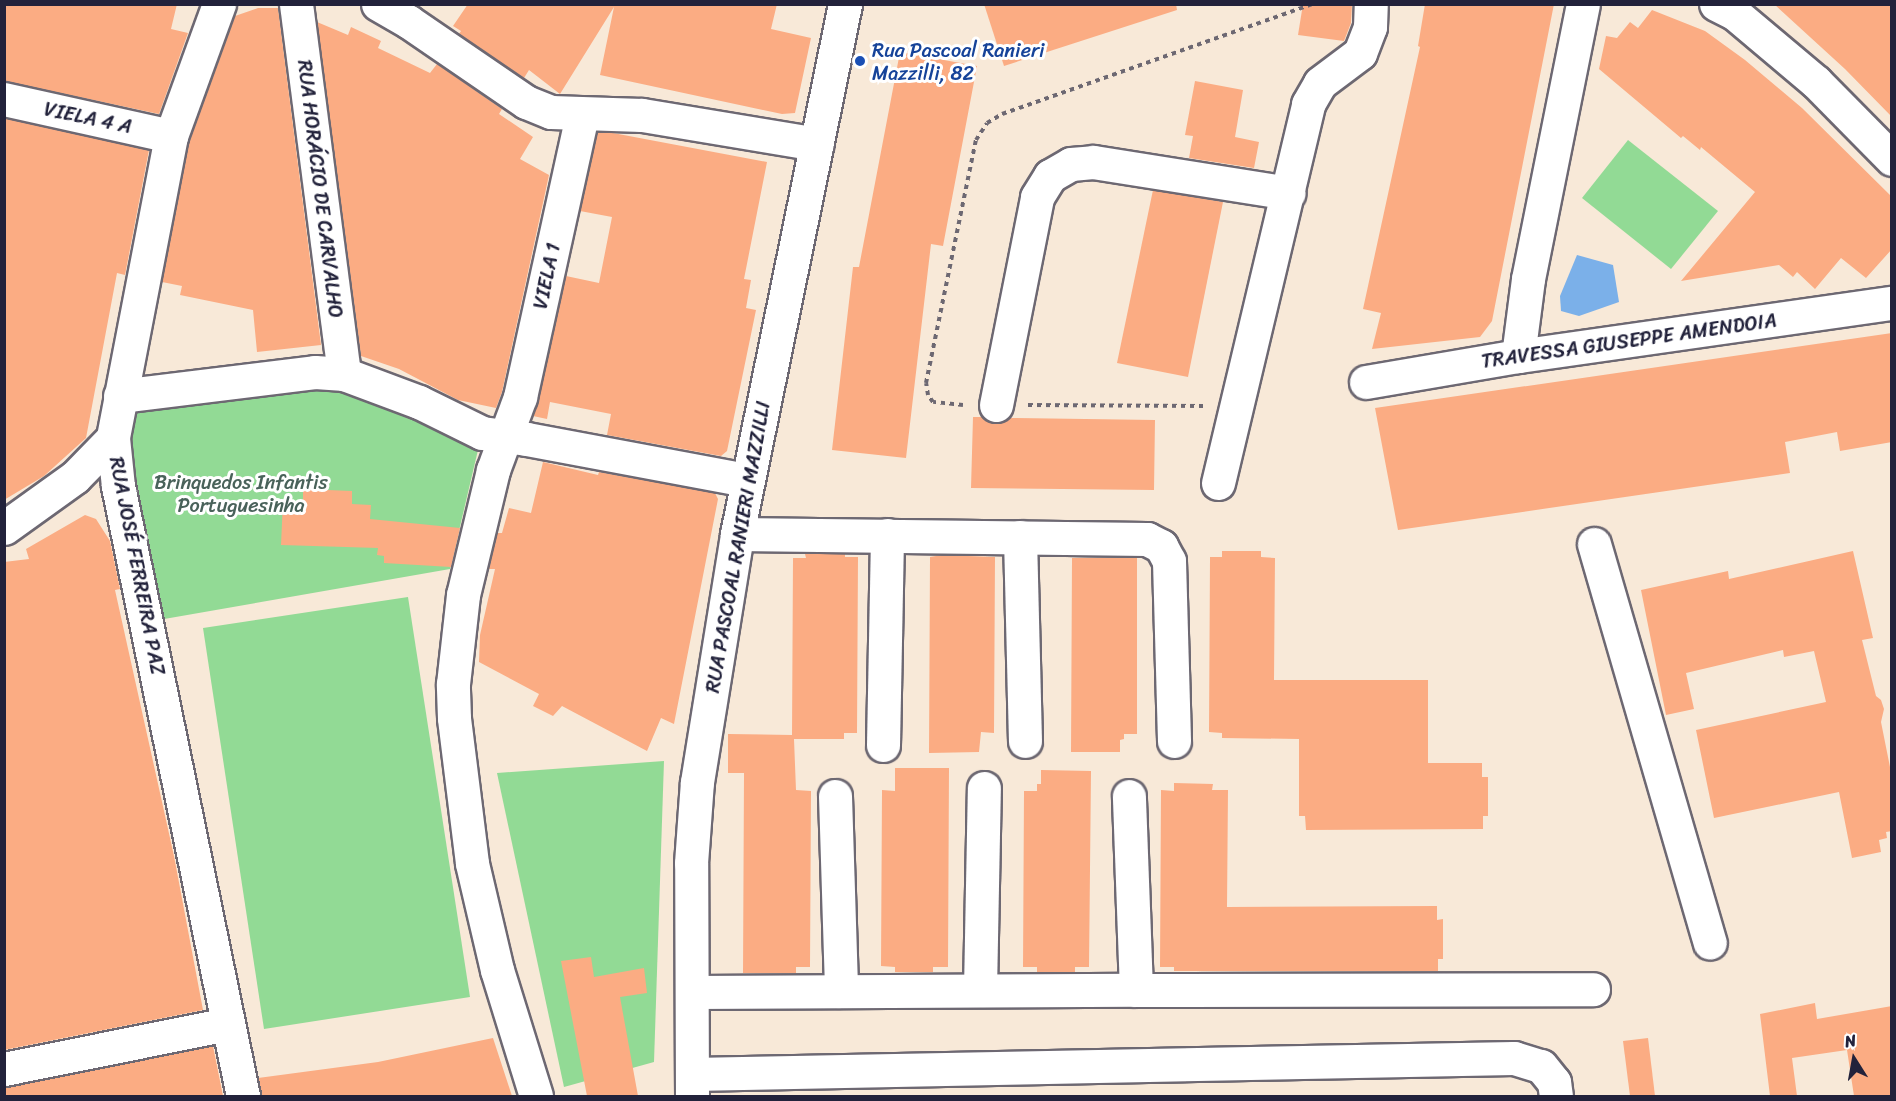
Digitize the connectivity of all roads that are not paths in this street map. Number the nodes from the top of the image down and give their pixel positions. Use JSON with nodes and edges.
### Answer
{"nodes":[{"id":1,"x":219,"y":4,"type":"edge"},
{"id":2,"x":296,"y":4,"type":"edge"},
{"id":3,"x":378,"y":4,"type":"edge"},
{"id":4,"x":845,"y":4,"type":"edge"},
{"id":5,"x":1371,"y":4,"type":"edge"},
{"id":6,"x":1583,"y":4,"type":"edge"},
{"id":7,"x":1716,"y":4,"type":"edge"},
{"id":8,"x":4,"y":99,"type":"edge"},
{"id":9,"x":582,"y":114,"type":"junction"},
{"id":10,"x":171,"y":136,"type":"junction"},
{"id":11,"x":817,"y":144,"type":"junction"},
{"id":12,"x":1892,"y":159,"type":"edge"},
{"id":13,"x":1289,"y":193,"type":"junction"},
{"id":14,"x":1892,"y":303,"type":"edge"},
{"id":15,"x":1518,"y":356,"type":"junction"},
{"id":16,"x":344,"y":374,"type":"junction"},
{"id":17,"x":1366,"y":382,"type":"dead end"},
{"id":18,"x":120,"y":396,"type":"junction"},
{"id":19,"x":996,"y":405,"type":"road end"},
{"id":20,"x":505,"y":437,"type":"junction"},
{"id":21,"x":113,"y":438,"type":"junction"},
{"id":22,"x":747,"y":480,"type":"junction"},
{"id":23,"x":1218,"y":483,"type":"dead end"},
{"id":24,"x":4,"y":528,"type":"edge"},
{"id":25,"x":737,"y":534,"type":"junction"},
{"id":26,"x":887,"y":535,"type":"junction"},
{"id":27,"x":1020,"y":537,"type":"junction"},
{"id":28,"x":1594,"y":544,"type":"dead end"},
{"id":29,"x":1025,"y":741,"type":"dead end"},
{"id":30,"x":1174,"y":741,"type":"dead end"},
{"id":31,"x":883,"y":745,"type":"dead end"},
{"id":32,"x":984,"y":788,"type":"dead end"},
{"id":33,"x":835,"y":795,"type":"dead end"},
{"id":34,"x":1129,"y":796,"type":"dead end"},
{"id":35,"x":1710,"y":942,"type":"dead end"},
{"id":36,"x":1593,"y":989,"type":"dead end"},
{"id":37,"x":980,"y":990,"type":"junction"},
{"id":38,"x":1136,"y":990,"type":"junction"},
{"id":39,"x":841,"y":991,"type":"junction"},
{"id":40,"x":692,"y":992,"type":"junction"},
{"id":41,"x":228,"y":1024,"type":"junction"},
{"id":42,"x":4,"y":1069,"type":"edge"},
{"id":43,"x":692,"y":1085,"type":"edge"},
{"id":44,"x":243,"y":1096,"type":"edge"},
{"id":45,"x":536,"y":1096,"type":"edge"},
{"id":46,"x":1556,"y":1096,"type":"edge"}],
"edges":[{"from":1,"to":10,"type":"street","name":"RUA JOSÉ FERREIRA PAZ"},
{"from":2,"to":16,"type":"street","name":"RUA HORÁCIO DE CARVALHO"},
{"from":3,"to":9,"type":"street"},
{"from":4,"to":11,"type":"street","name":"RUA PASCOAL RANIERI MAZZILLI"},
{"from":5,"to":13,"type":"street"},
{"from":6,"to":15,"type":"street"},
{"from":7,"to":12,"type":"street"},
{"from":8,"to":10,"type":"street","name":"VIELA 4 A"},
{"from":9,"to":11,"type":"street"},
{"from":9,"to":20,"type":"street","name":"VIELA 1"},
{"from":10,"to":18,"type":"street","name":"RUA JOSÉ FERREIRA PAZ"},
{"from":11,"to":22,"type":"street","name":"RUA PASCOAL RANIERI MAZZILLI"},
{"from":13,"to":19,"type":"street"},
{"from":13,"to":23,"type":"street"},
{"from":14,"to":15,"type":"street","name":"TRAVESSA GIUSEPPE AMENDOIA"},
{"from":15,"to":17,"type":"street","name":"TRAVESSA GIUSEPPE AMENDOIA"},
{"from":16,"to":18,"type":"street"},
{"from":16,"to":20,"type":"street"},
{"from":18,"to":21,"type":"street","name":"RUA JOSÉ FERREIRA PAZ"},
{"from":20,"to":22,"type":"street"},
{"from":20,"to":45,"type":"street","name":"VIELA 1"},
{"from":21,"to":24,"type":"street"},
{"from":21,"to":41,"type":"street","name":"RUA JOSÉ FERREIRA PAZ"},
{"from":22,"to":25,"type":"street","name":"RUA PASCOAL RANIERI MAZZILLI"},
{"from":25,"to":26,"type":"street"},
{"from":25,"to":40,"type":"street","name":"RUA PASCOAL RANIERI MAZZILLI"},
{"from":26,"to":27,"type":"street"},
{"from":26,"to":31,"type":"street"},
{"from":27,"to":29,"type":"street"},
{"from":27,"to":30,"type":"street"},
{"from":28,"to":35,"type":"street"},
{"from":32,"to":37,"type":"street"},
{"from":33,"to":39,"type":"street"},
{"from":34,"to":38,"type":"street"},
{"from":36,"to":38,"type":"street"},
{"from":37,"to":38,"type":"street"},
{"from":37,"to":39,"type":"street"},
{"from":39,"to":40,"type":"street"},
{"from":40,"to":43,"type":"street","name":"RUA PASCOAL RANIERI MAZZILLI"},
{"from":41,"to":42,"type":"street"},
{"from":41,"to":44,"type":"street","name":"RUA JOSÉ FERREIRA PAZ"},
{"from":43,"to":46,"type":"street"}]}
